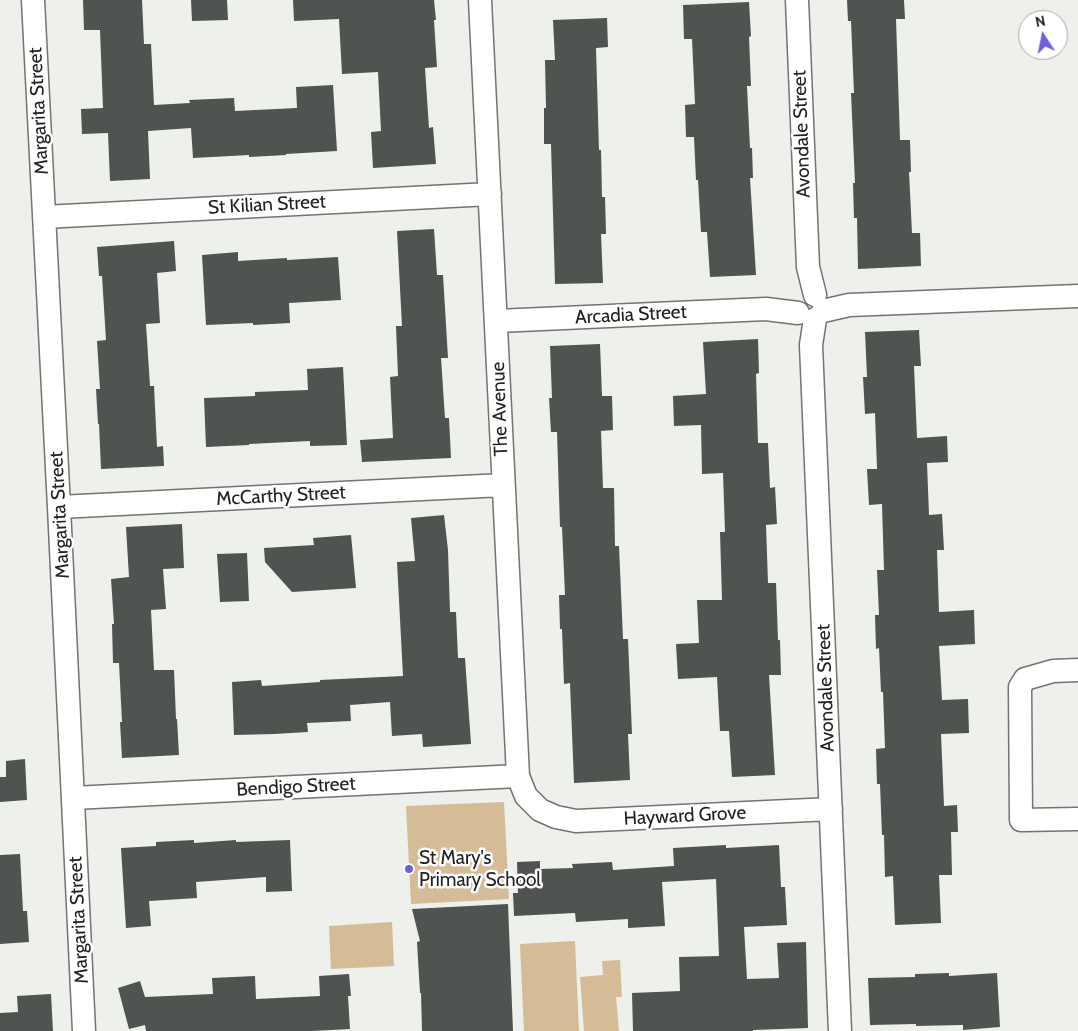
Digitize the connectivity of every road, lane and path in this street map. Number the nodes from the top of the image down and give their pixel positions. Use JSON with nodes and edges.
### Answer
{"nodes":[{"id":1,"x":33,"y":0,"type":"edge"},
{"id":2,"x":480,"y":0,"type":"edge"},
{"id":3,"x":797,"y":0,"type":"edge"},
{"id":4,"x":490,"y":194,"type":"junction"},
{"id":5,"x":44,"y":217,"type":"junction"},
{"id":6,"x":1078,"y":296,"type":"edge"},
{"id":7,"x":810,"y":307,"type":"junction"},
{"id":8,"x":497,"y":321,"type":"junction"},
{"id":9,"x":503,"y":485,"type":"junction"},
{"id":10,"x":60,"y":507,"type":"junction"},
{"id":11,"x":1078,"y":670,"type":"edge"},
{"id":12,"x":518,"y":776,"type":"junction"},
{"id":13,"x":73,"y":798,"type":"junction"},
{"id":14,"x":831,"y":809,"type":"junction"},
{"id":15,"x":540,"y":810,"type":"joint"},
{"id":16,"x":1078,"y":819,"type":"edge"},
{"id":17,"x":84,"y":1031,"type":"edge"},
{"id":18,"x":840,"y":1031,"type":"edge"}],
"edges":[{"from":1,"to":5,"type":"street","name":"Margarita Street"},
{"from":2,"to":4,"type":"street","name":"The Avenue"},
{"from":3,"to":7,"type":"street","name":"Avondale Street"},
{"from":4,"to":5,"type":"street","name":"St Kilian Street"},
{"from":4,"to":8,"type":"street","name":"The Avenue"},
{"from":5,"to":10,"type":"street","name":"Margarita Street"},
{"from":6,"to":7,"type":"street","name":"Arcadia Street"},
{"from":7,"to":8,"type":"street","name":"Arcadia Street"},
{"from":7,"to":14,"type":"street","name":"Avondale Street"},
{"from":8,"to":9,"type":"street","name":"The Avenue"},
{"from":9,"to":10,"type":"street","name":"McCarthy Street"},
{"from":9,"to":12,"type":"street","name":"The Avenue"},
{"from":10,"to":13,"type":"street","name":"Margarita Street"},
{"from":11,"to":16,"type":"street"},
{"from":12,"to":13,"type":"street","name":"Bendigo Street"},
{"from":12,"to":15,"type":"street","name":"The Avenue"},
{"from":13,"to":17,"type":"street","name":"Margarita Street"},
{"from":14,"to":15,"type":"street","name":"Hayward Grove"},
{"from":14,"to":18,"type":"street","name":"Avondale Street"}]}
